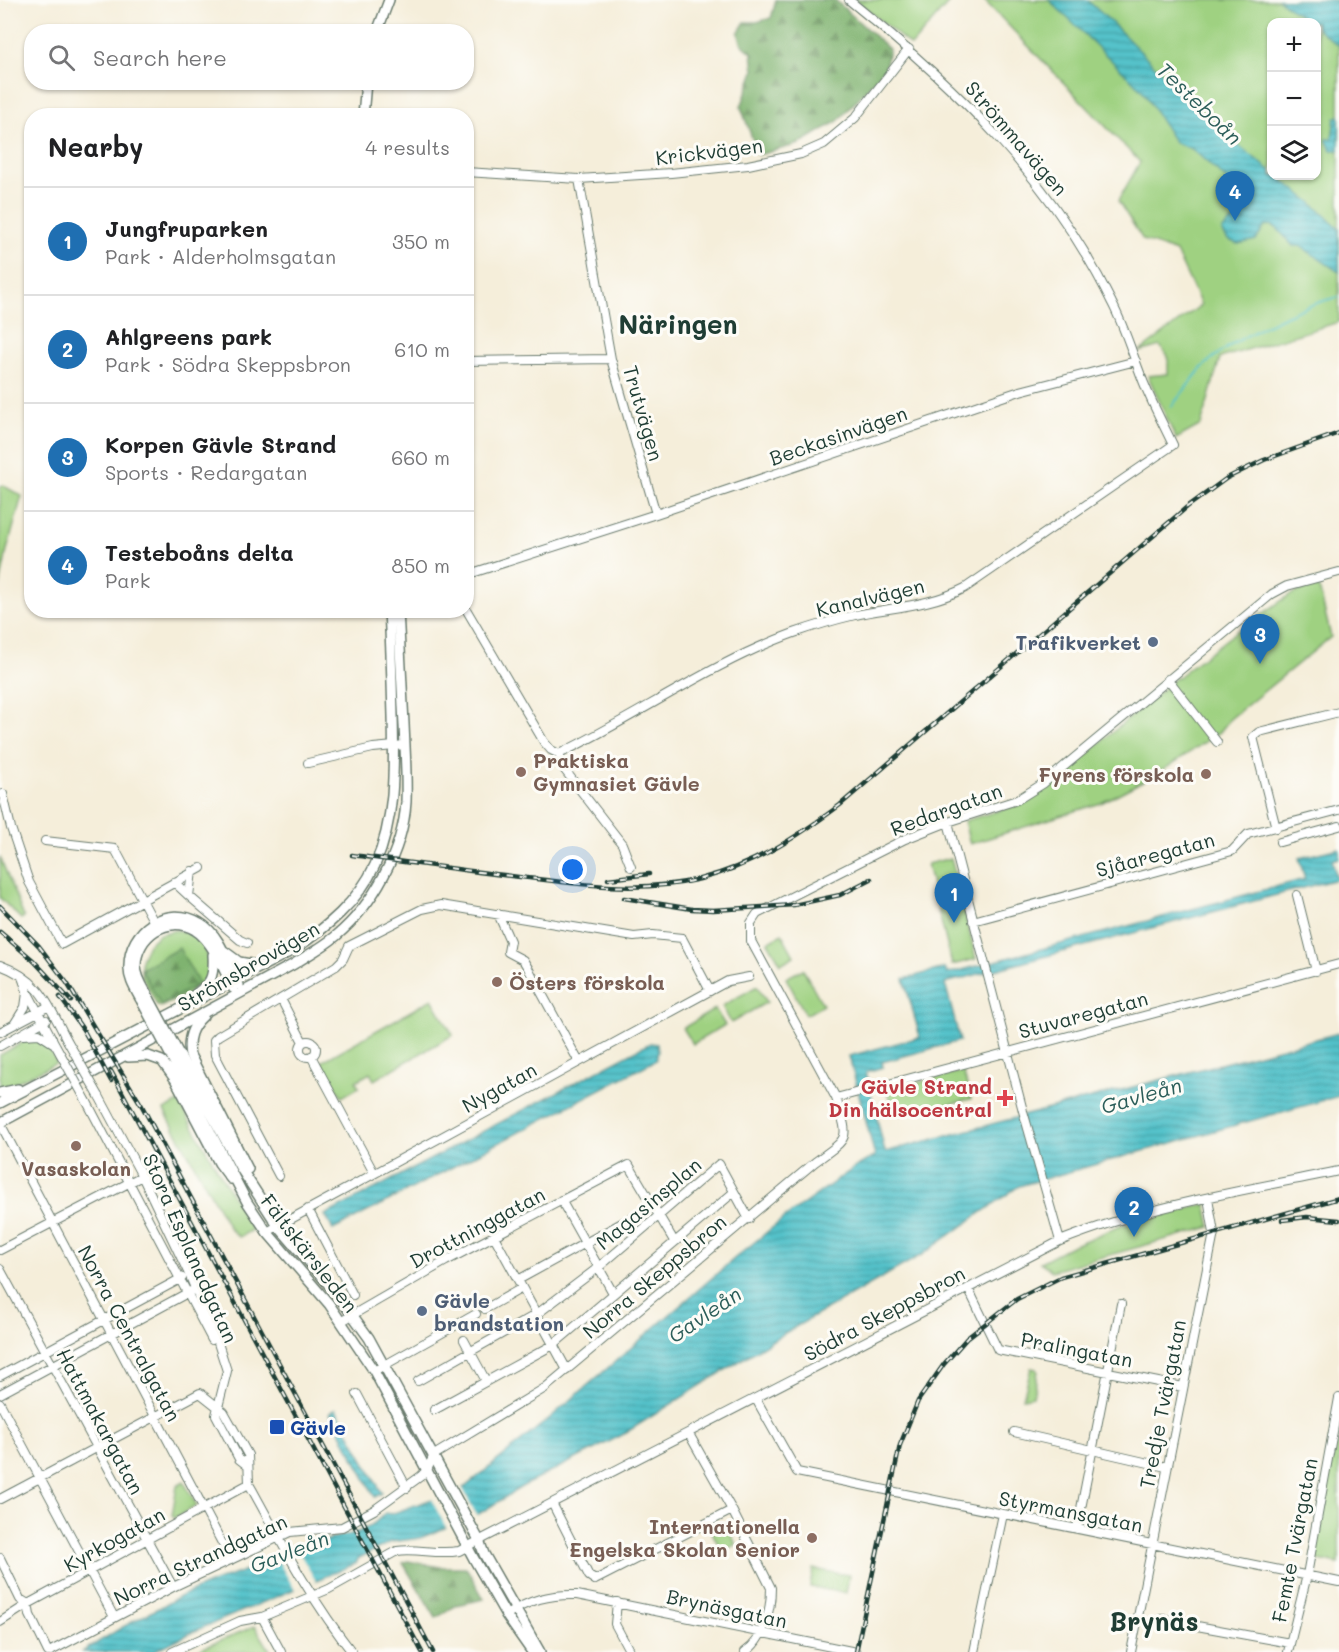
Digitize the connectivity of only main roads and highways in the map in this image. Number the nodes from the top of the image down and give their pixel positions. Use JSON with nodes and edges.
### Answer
{"nodes":[{"id":1,"x":389,"y":0,"type":"edge"},
{"id":2,"x":380,"y":24,"type":"edge"},
{"id":3,"x":365,"y":90,"type":"edge"},
{"id":4,"x":364,"y":108,"type":"edge"},
{"id":5,"x":389,"y":618,"type":"edge"},
{"id":6,"x":398,"y":618,"type":"edge"},
{"id":7,"x":217,"y":949,"type":"junction"},
{"id":8,"x":263,"y":966,"type":"junction"},
{"id":9,"x":233,"y":981,"type":"junction"},
{"id":10,"x":240,"y":994,"type":"junction"},
{"id":11,"x":217,"y":1005,"type":"junction"},
{"id":12,"x":170,"y":1015,"type":"junction"},
{"id":13,"x":176,"y":1056,"type":"junction"},
{"id":14,"x":120,"y":1059,"type":"junction"},
{"id":15,"x":43,"y":1081,"type":"junction"},
{"id":16,"x":0,"y":1093,"type":"edge"},
{"id":17,"x":0,"y":1103,"type":"edge"},
{"id":18,"x":1,"y":1121,"type":"edge"},
{"id":19,"x":262,"y":1199,"type":"junction"},
{"id":20,"x":247,"y":1202,"type":"junction"},
{"id":21,"x":532,"y":1652,"type":"edge"},
{"id":22,"x":540,"y":1652,"type":"edge"}],
"edges":[{"from":1,"to":2,"type":"main road"},
{"from":3,"to":4,"type":"main road"},
{"from":5,"to":8,"type":"main road","name":"Strömsbrovägen"},
{"from":6,"to":10,"type":"main road","name":"Strömsbrovägen"},
{"from":7,"to":8,"type":"main road"},
{"from":7,"to":9,"type":"main road"},
{"from":7,"to":12,"type":"main road"},
{"from":7,"to":13,"type":"main road","name":"Fältskärsleden","bridge":true},
{"from":8,"to":9,"type":"main road","name":"Strömsbrovägen"},
{"from":9,"to":10,"type":"main road"},
{"from":9,"to":12,"type":"main road","name":"Strömsbrovägen"},
{"from":10,"to":11,"type":"main road","name":"Strömsbrovägen"},
{"from":11,"to":14,"type":"main road","name":"Strömsbrovägen"},
{"from":11,"to":19,"type":"main road"},
{"from":12,"to":15,"type":"main road","name":"Strömsbrovägen"},
{"from":13,"to":19,"type":"main road","name":"Fältskärsleden"},
{"from":13,"to":20,"type":"main road","name":"Fältskärsleden"},
{"from":14,"to":18,"type":"main road","name":"Strömsbrovägen"},
{"from":14,"to":20,"type":"main road"},
{"from":15,"to":16,"type":"main road"},
{"from":15,"to":17,"type":"main road"},
{"from":19,"to":22,"type":"main road","name":"Fältskärsleden"},
{"from":20,"to":21,"type":"main road","name":"Fältskärsleden"}]}
